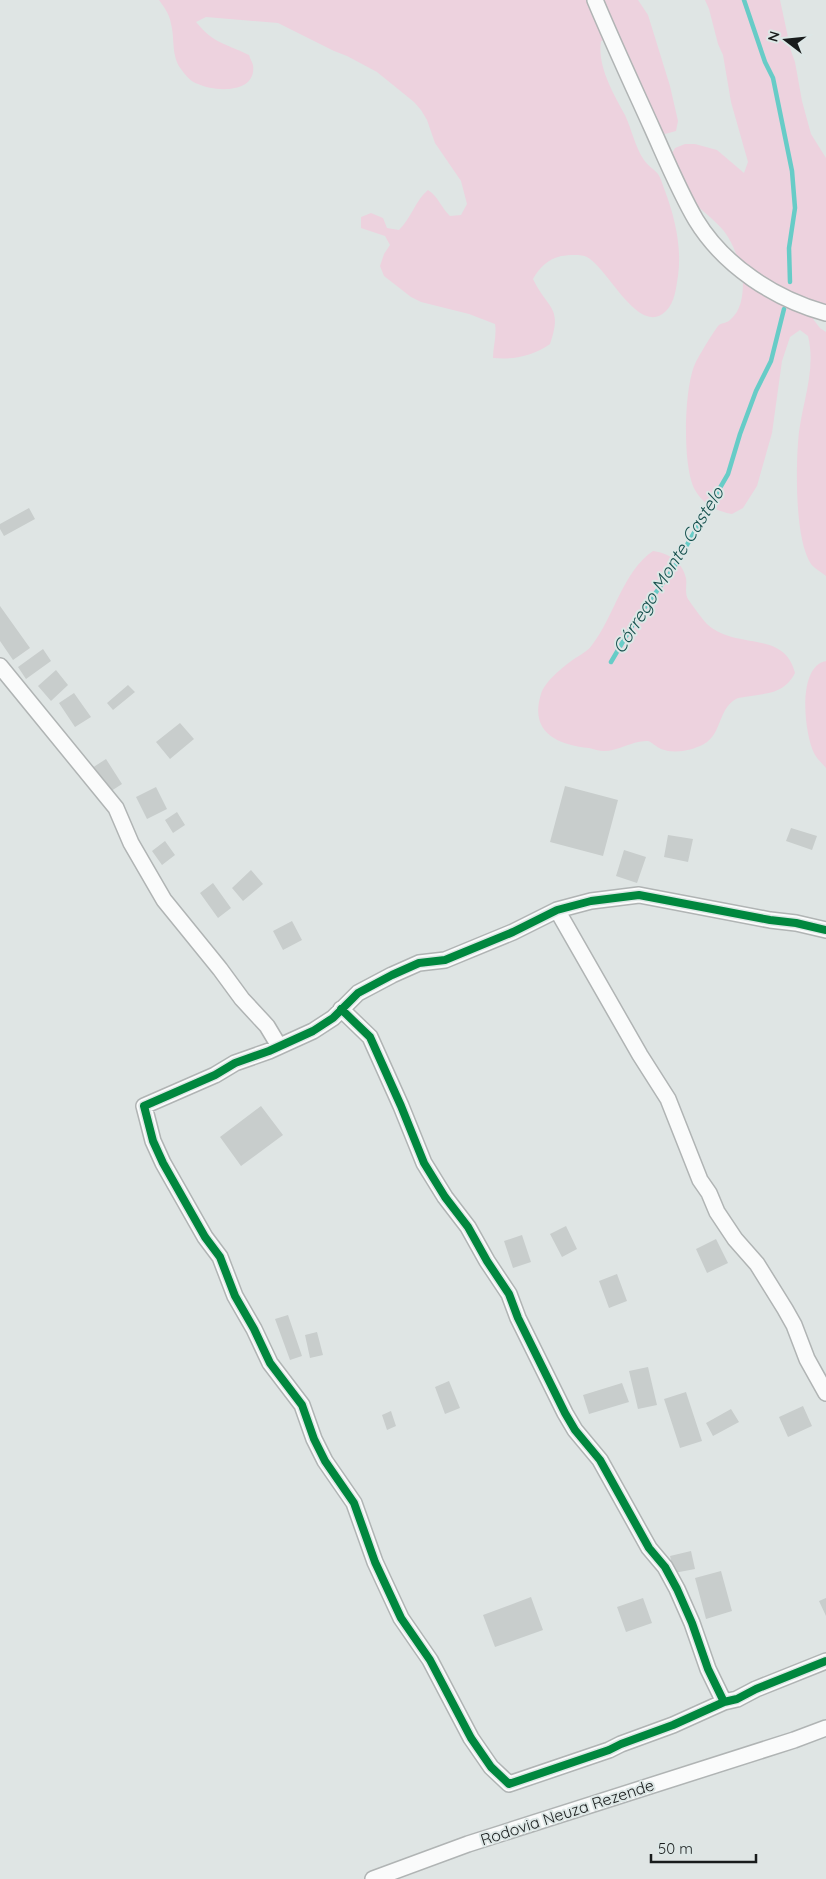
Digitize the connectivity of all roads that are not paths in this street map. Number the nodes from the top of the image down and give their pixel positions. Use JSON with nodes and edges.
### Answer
{"nodes":[{"id":1,"x":595,"y":0,"type":"edge"},
{"id":2,"x":826,"y":313,"type":"edge"},
{"id":3,"x":0,"y":666,"type":"edge"},
{"id":4,"x":557,"y":910,"type":"junction"},
{"id":5,"x":826,"y":930,"type":"edge"},
{"id":6,"x":341,"y":1010,"type":"junction"},
{"id":7,"x":279,"y":1046,"type":"junction"},
{"id":8,"x":826,"y":1393,"type":"edge"},
{"id":9,"x":826,"y":1662,"type":"edge"},
{"id":10,"x":724,"y":1702,"type":"junction"},
{"id":11,"x":826,"y":1717,"type":"edge"},
{"id":12,"x":826,"y":1728,"type":"edge"},
{"id":13,"x":762,"y":1750,"type":"junction"},
{"id":14,"x":373,"y":1879,"type":"edge"}],
"edges":[{"from":1,"to":2,"type":"street"},
{"from":3,"to":7,"type":"street"},
{"from":4,"to":5,"type":"street"},
{"from":4,"to":6,"type":"street"},
{"from":4,"to":8,"type":"street"},
{"from":6,"to":7,"type":"street"},
{"from":6,"to":10,"type":"street"},
{"from":7,"to":10,"type":"street"},
{"from":9,"to":10,"type":"street"},
{"from":11,"to":13,"type":"street","name":"Rodovia Neuza Rezende"},
{"from":12,"to":13,"type":"street","name":"Rodovia Neuza Rezende"},
{"from":13,"to":14,"type":"street","name":"Rodovia Neuza Rezende"}]}
